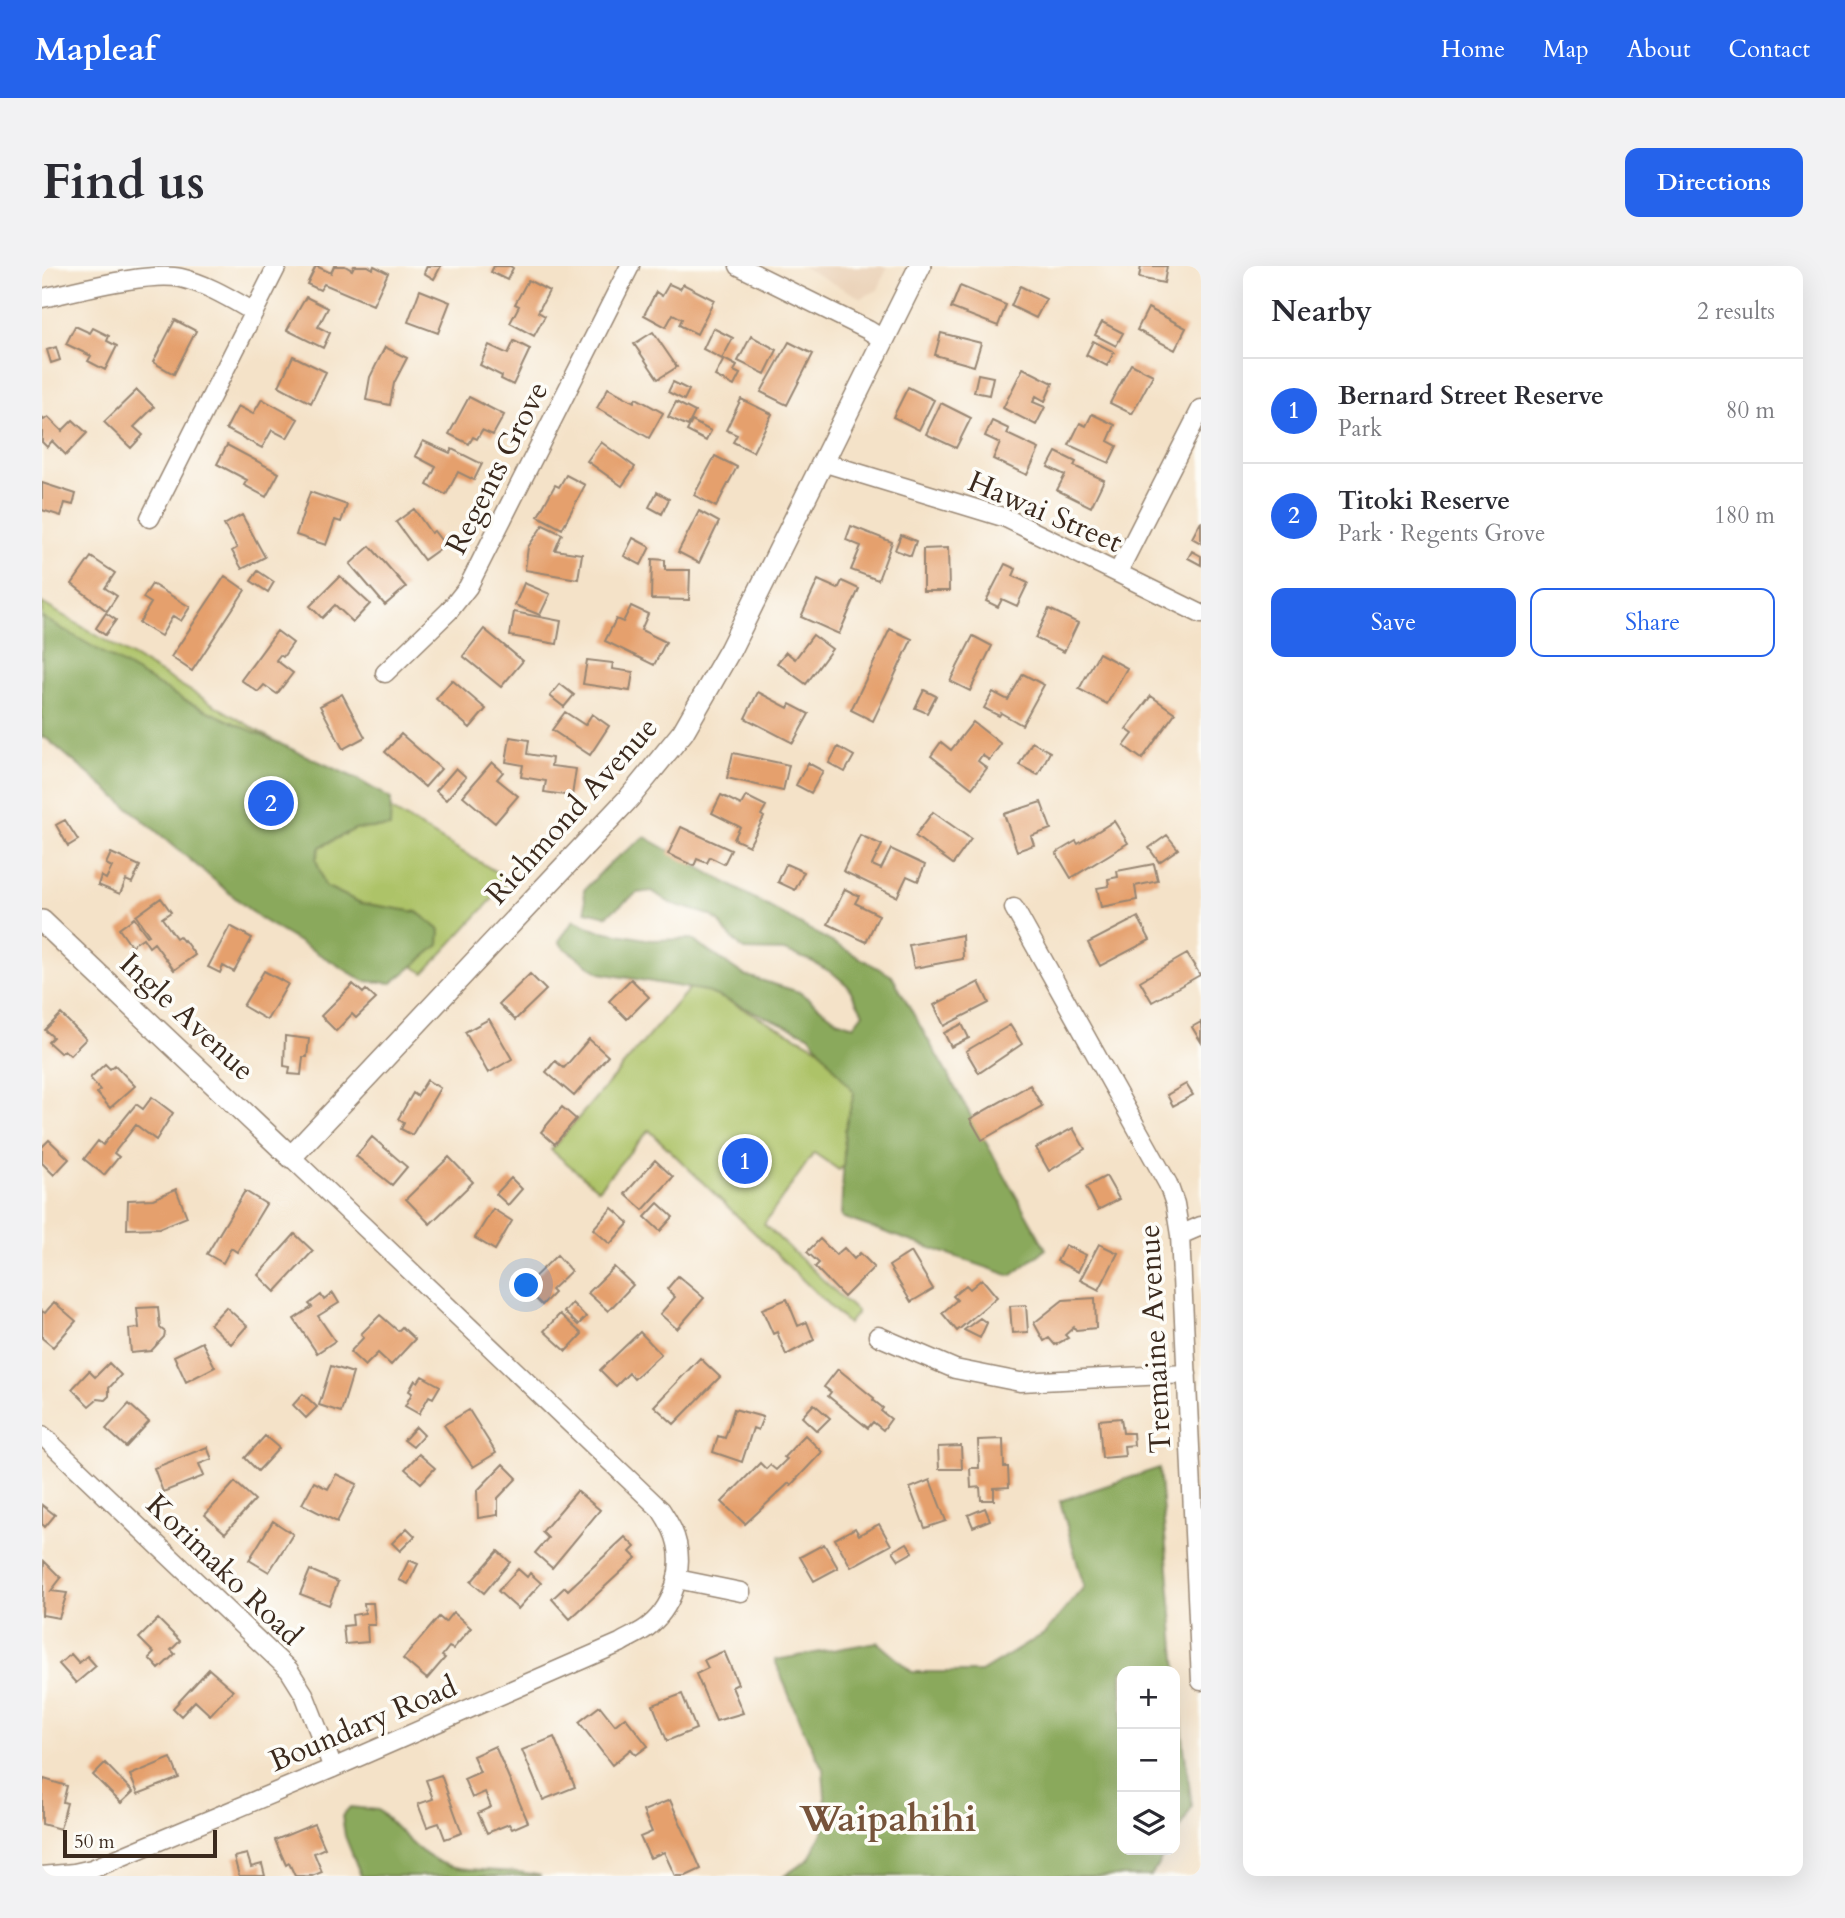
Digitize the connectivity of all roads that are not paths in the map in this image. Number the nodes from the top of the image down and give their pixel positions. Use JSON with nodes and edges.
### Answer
{"nodes":[{"id":1,"x":277,"y":266,"type":"edge"},
{"id":2,"x":629,"y":266,"type":"edge"},
{"id":3,"x":739,"y":266,"type":"edge"},
{"id":4,"x":920,"y":266,"type":"edge"},
{"id":5,"x":42,"y":298,"type":"edge"},
{"id":6,"x":254,"y":312,"type":"junction"},
{"id":7,"x":884,"y":340,"type":"junction"},
{"id":8,"x":1201,"y":409,"type":"edge"},
{"id":9,"x":822,"y":462,"type":"junction"},
{"id":10,"x":149,"y":518,"type":"dead end"},
{"id":11,"x":1118,"y":572,"type":"junction"},
{"id":12,"x":1201,"y":614,"type":"edge"},
{"id":13,"x":385,"y":673,"type":"dead end"},
{"id":14,"x":1014,"y":908,"type":"dead end"},
{"id":15,"x":42,"y":921,"type":"edge"},
{"id":16,"x":290,"y":1157,"type":"junction"},
{"id":17,"x":1201,"y":1226,"type":"edge"},
{"id":18,"x":1180,"y":1235,"type":"junction"},
{"id":19,"x":878,"y":1336,"type":"dead end"},
{"id":20,"x":1187,"y":1374,"type":"junction"},
{"id":21,"x":42,"y":1435,"type":"edge"},
{"id":22,"x":677,"y":1579,"type":"junction"},
{"id":23,"x":1198,"y":1582,"type":"edge"},
{"id":24,"x":741,"y":1592,"type":"dead end"},
{"id":25,"x":1201,"y":1681,"type":"edge"},
{"id":26,"x":333,"y":1768,"type":"junction"},
{"id":27,"x":42,"y":1876,"type":"edge"}],
"edges":[{"from":1,"to":6,"type":"street"},
{"from":2,"to":13,"type":"street","name":"Regents Grove"},
{"from":3,"to":7,"type":"street"},
{"from":4,"to":7,"type":"street","name":"Richmond Avenue"},
{"from":5,"to":6,"type":"street"},
{"from":6,"to":10,"type":"street"},
{"from":7,"to":9,"type":"street","name":"Richmond Avenue"},
{"from":8,"to":11,"type":"street"},
{"from":9,"to":11,"type":"street","name":"Hawai Street"},
{"from":9,"to":16,"type":"street","name":"Richmond Avenue"},
{"from":11,"to":12,"type":"street","name":"Hawai Street"},
{"from":14,"to":18,"type":"street","name":"Tremaine Avenue"},
{"from":15,"to":16,"type":"street","name":"Ingle Avenue"},
{"from":16,"to":22,"type":"street","name":"Boundary Road"},
{"from":17,"to":18,"type":"street"},
{"from":18,"to":20,"type":"street","name":"Tremaine Avenue"},
{"from":19,"to":20,"type":"street"},
{"from":20,"to":23,"type":"street","name":"Tremaine Avenue"},
{"from":21,"to":26,"type":"street","name":"Korimako Road"},
{"from":22,"to":24,"type":"street"},
{"from":22,"to":26,"type":"street","name":"Boundary Road"},
{"from":23,"to":25,"type":"street","name":"Tremaine Avenue"},
{"from":26,"to":27,"type":"street","name":"Boundary Road"}]}
